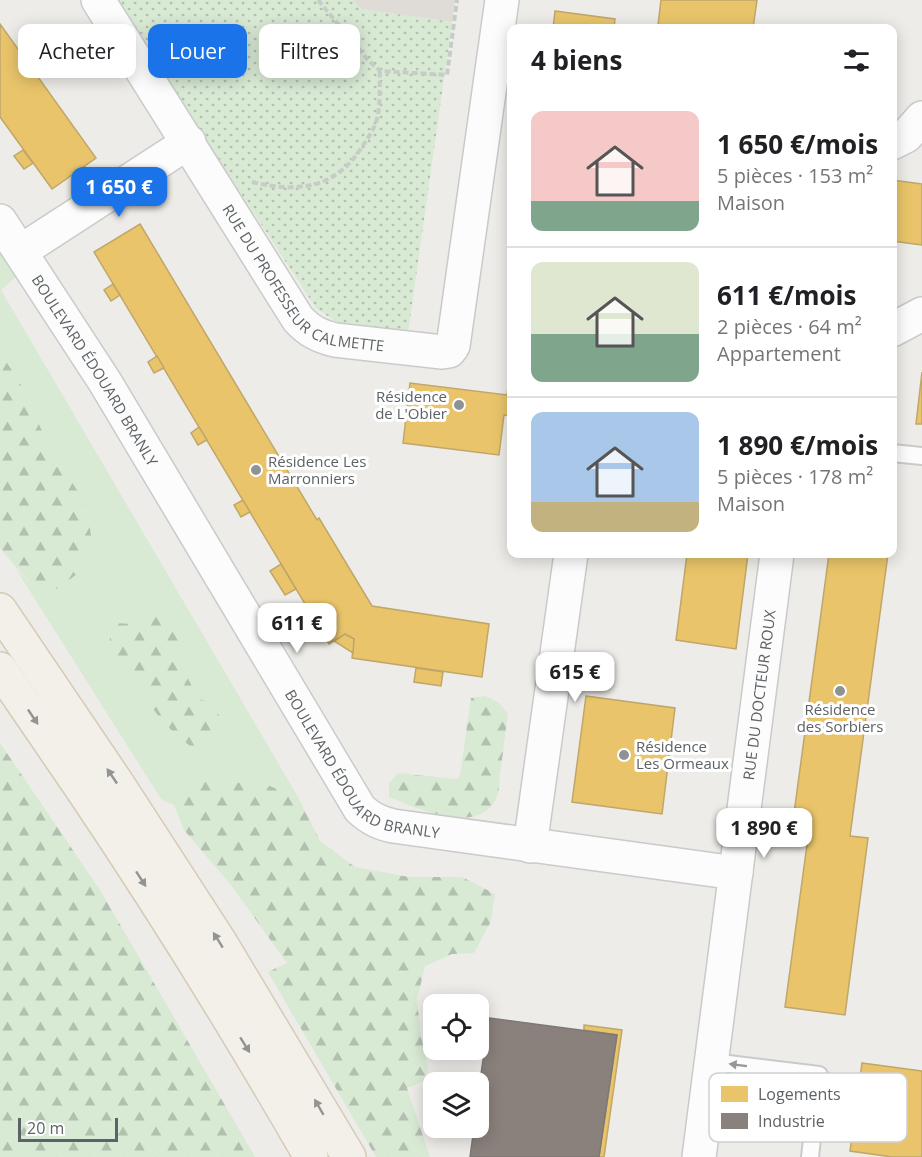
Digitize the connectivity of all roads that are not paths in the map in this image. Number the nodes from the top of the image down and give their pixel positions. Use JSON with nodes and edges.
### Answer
{"nodes":[{"id":1,"x":98,"y":0,"type":"edge"},
{"id":2,"x":502,"y":0,"type":"edge"},
{"id":3,"x":922,"y":118,"type":"edge"},
{"id":4,"x":897,"y":140,"type":"edge"},
{"id":5,"x":197,"y":155,"type":"junction"},
{"id":6,"x":0,"y":221,"type":"edge"},
{"id":7,"x":21,"y":251,"type":"junction"},
{"id":8,"x":922,"y":314,"type":"edge"},
{"id":9,"x":897,"y":327,"type":"edge"},
{"id":10,"x":897,"y":454,"type":"edge"},
{"id":11,"x":922,"y":456,"type":"edge"},
{"id":12,"x":570,"y":558,"type":"edge"},
{"id":13,"x":776,"y":558,"type":"edge"},
{"id":14,"x":0,"y":610,"type":"edge"},
{"id":15,"x":0,"y":669,"type":"edge"},
{"id":16,"x":530,"y":846,"type":"junction"},
{"id":17,"x":736,"y":873,"type":"junction"},
{"id":18,"x":712,"y":1062,"type":"junction"},
{"id":19,"x":710,"y":1073,"type":"edge"},
{"id":20,"x":796,"y":1073,"type":"edge"},
{"id":21,"x":709,"y":1084,"type":"edge"},
{"id":22,"x":812,"y":1142,"type":"edge"},
{"id":23,"x":311,"y":1157,"type":"edge"},
{"id":24,"x":349,"y":1157,"type":"edge"},
{"id":25,"x":699,"y":1157,"type":"edge"},
{"id":26,"x":810,"y":1157,"type":"edge"}],
"edges":[{"from":1,"to":5,"type":"street","name":"RUE DU PROFESSEUR CALMETTE"},
{"from":2,"to":5,"type":"street","name":"RUE DU PROFESSEUR CALMETTE"},
{"from":3,"to":4,"type":"street"},
{"from":5,"to":7,"type":"street"},
{"from":6,"to":7,"type":"street","name":"BOULEVARD ÉDOUARD BRANLY"},
{"from":7,"to":16,"type":"street","name":"BOULEVARD ÉDOUARD BRANLY"},
{"from":8,"to":9,"type":"street"},
{"from":10,"to":11,"type":"lane"},
{"from":12,"to":16,"type":"street"},
{"from":13,"to":17,"type":"street","name":"RUE DU DOCTEUR ROUX"},
{"from":24,"to":14,"type":"main road","one_way":true},
{"from":15,"to":23,"type":"main road","one_way":true},
{"from":16,"to":17,"type":"street","name":"BOULEVARD ÉDOUARD BRANLY"},
{"from":17,"to":18,"type":"street","name":"RUE DU DOCTEUR ROUX"},
{"from":18,"to":19,"type":"street","name":"RUE DU DOCTEUR ROUX"},
{"from":20,"to":18,"type":"lane","one_way":true},
{"from":21,"to":25,"type":"street","name":"RUE DU DOCTEUR ROUX"},
{"from":26,"to":22,"type":"lane","one_way":true}]}
